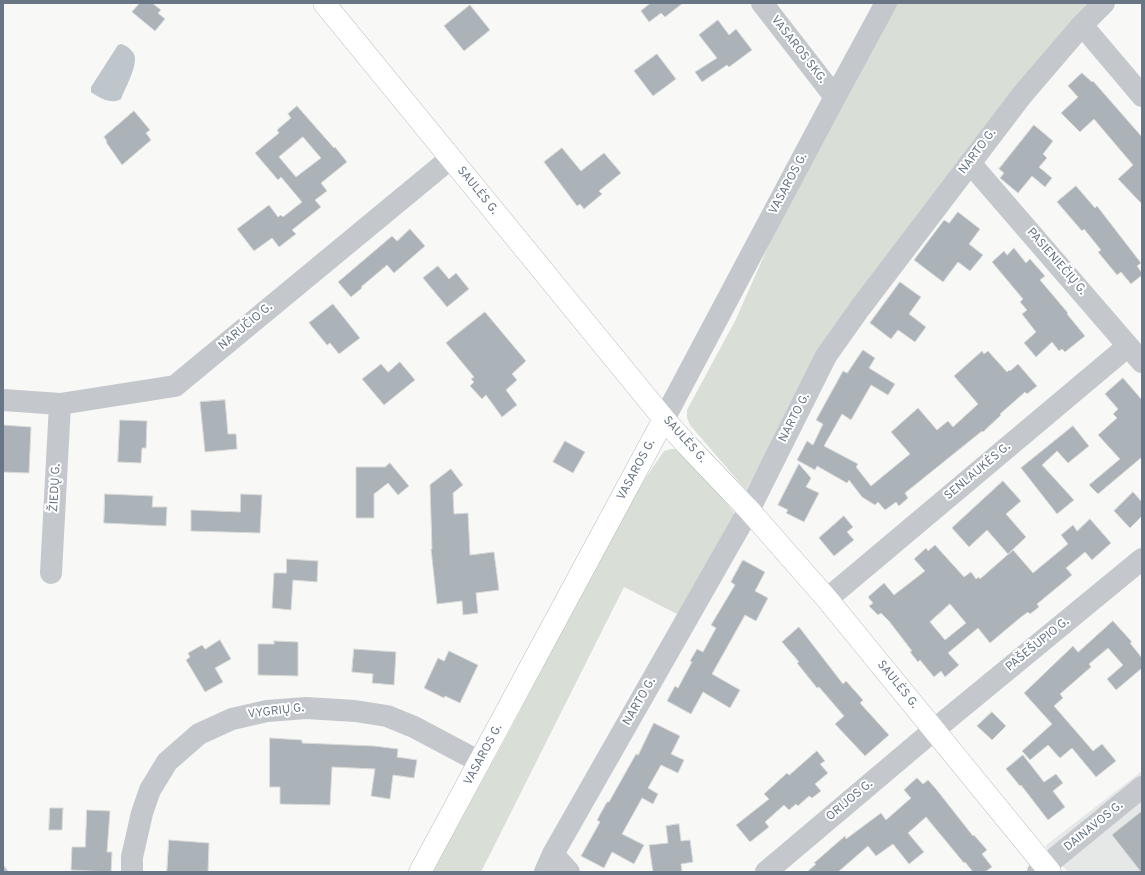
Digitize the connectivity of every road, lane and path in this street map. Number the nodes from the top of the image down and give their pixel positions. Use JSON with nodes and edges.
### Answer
{"nodes":[{"id":1,"x":324,"y":3,"type":"edge"},
{"id":2,"x":762,"y":3,"type":"edge"},
{"id":3,"x":886,"y":3,"type":"edge"},
{"id":4,"x":1104,"y":3,"type":"edge"},
{"id":5,"x":1082,"y":25,"type":"junction"},
{"id":6,"x":1142,"y":96,"type":"edge"},
{"id":7,"x":834,"y":97,"type":"junction"},
{"id":8,"x":451,"y":158,"type":"junction"},
{"id":9,"x":970,"y":163,"type":"junction"},
{"id":10,"x":1135,"y":354,"type":"edge"},
{"id":11,"x":3,"y":400,"type":"edge"},
{"id":12,"x":60,"y":404,"type":"junction"},
{"id":13,"x":664,"y":419,"type":"junction"},
{"id":14,"x":749,"y":510,"type":"junction"},
{"id":15,"x":1142,"y":559,"type":"edge"},
{"id":16,"x":51,"y":573,"type":"dead end"},
{"id":17,"x":828,"y":599,"type":"junction"},
{"id":18,"x":934,"y":730,"type":"junction"},
{"id":19,"x":480,"y":762,"type":"junction"},
{"id":20,"x":1142,"y":787,"type":"edge"},
{"id":21,"x":549,"y":863,"type":"edge"},
{"id":22,"x":1044,"y":870,"type":"edge"},
{"id":23,"x":132,"y":872,"type":"edge"},
{"id":24,"x":420,"y":872,"type":"edge"},
{"id":25,"x":569,"y":872,"type":"edge"},
{"id":26,"x":766,"y":872,"type":"edge"}],
"edges":[{"from":1,"to":8,"type":"main road","name":"SAULĖS G."},
{"from":2,"to":7,"type":"street","name":"VASAROS SKG."},
{"from":3,"to":7,"type":"street","name":"VASAROS G."},
{"from":4,"to":5,"type":"street","name":"NARTO G."},
{"from":5,"to":6,"type":"street"},
{"from":5,"to":9,"type":"street","name":"NARTO G."},
{"from":7,"to":13,"type":"street","name":"VASAROS G."},
{"from":8,"to":12,"type":"street","name":"NARUČIO G."},
{"from":8,"to":13,"type":"main road","name":"SAULĖS G."},
{"from":9,"to":10,"type":"street","name":"PASIENIEČIŲ G."},
{"from":9,"to":14,"type":"street","name":"NARTO G."},
{"from":10,"to":17,"type":"street","name":"SENLAUKĖS G."},
{"from":11,"to":12,"type":"street","name":"NARUČIO G."},
{"from":12,"to":16,"type":"street","name":"ŽIEDŲ G."},
{"from":13,"to":14,"type":"main road","name":"SAULĖS G."},
{"from":13,"to":19,"type":"main road","name":"VASAROS G."},
{"from":14,"to":17,"type":"main road","name":"SAULĖS G."},
{"from":14,"to":21,"type":"street","name":"NARTO G."},
{"from":15,"to":18,"type":"street","name":"PAŠEŠUPIO G."},
{"from":17,"to":18,"type":"main road","name":"SAULĖS G."},
{"from":18,"to":22,"type":"main road","name":"SAULĖS G."},
{"from":18,"to":26,"type":"street","name":"ORIJOS G."},
{"from":19,"to":23,"type":"street","name":"VYGRIŲ G."},
{"from":19,"to":24,"type":"main road","name":"VASAROS G."},
{"from":20,"to":22,"type":"street","name":"DAINAVOS G."},
{"from":21,"to":25,"type":"street"}]}
